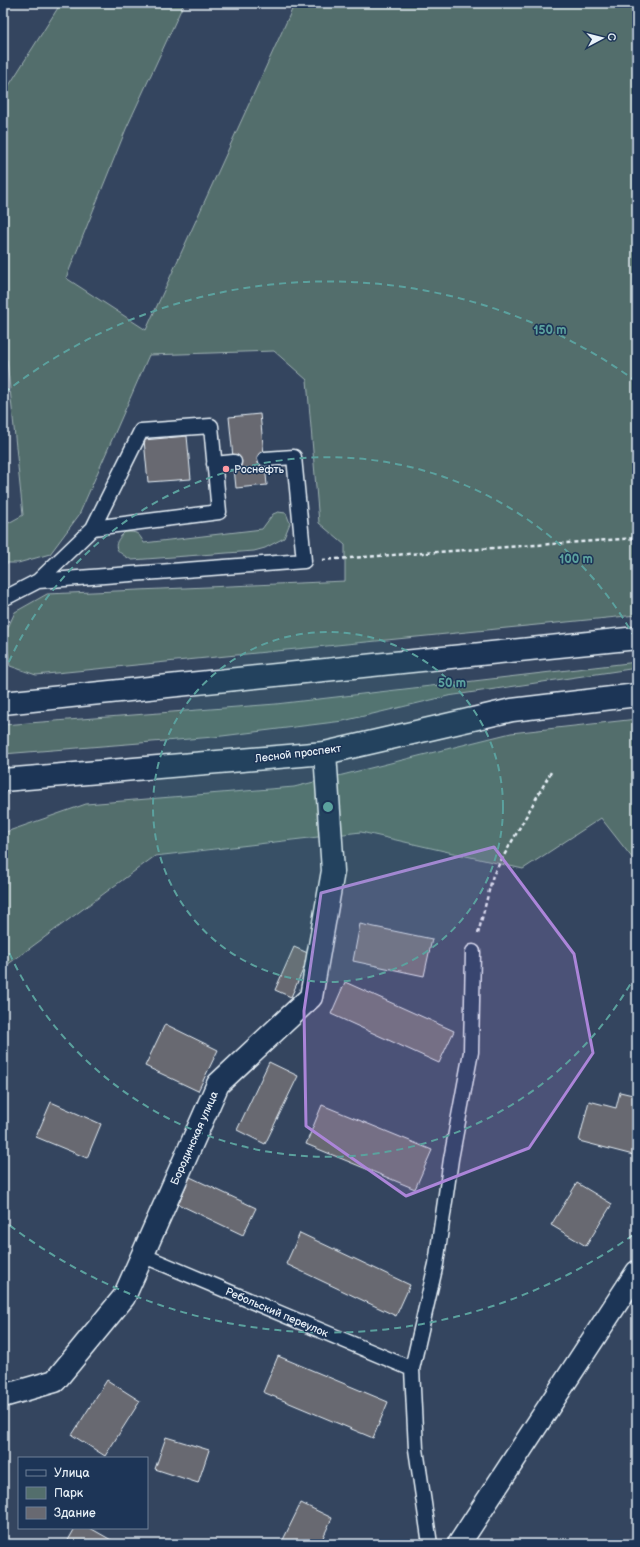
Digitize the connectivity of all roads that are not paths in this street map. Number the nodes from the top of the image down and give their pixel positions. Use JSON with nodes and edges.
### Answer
{"nodes":[{"id":1,"x":265,"y":459,"type":"dead end"},
{"id":2,"x":234,"y":462,"type":"dead end"},
{"id":3,"x":214,"y":464,"type":"junction"},
{"id":4,"x":93,"y":528,"type":"junction"},
{"id":5,"x":38,"y":581,"type":"junction"},
{"id":6,"x":3,"y":599,"type":"edge"},
{"id":7,"x":637,"y":638,"type":"edge"},
{"id":8,"x":637,"y":695,"type":"edge"},
{"id":9,"x":3,"y":703,"type":"edge"},
{"id":10,"x":325,"y":752,"type":"junction"},
{"id":11,"x":3,"y":780,"type":"edge"},
{"id":12,"x":473,"y":952,"type":"road end"},
{"id":13,"x":142,"y":1255,"type":"junction"},
{"id":14,"x":637,"y":1272,"type":"edge"},
{"id":15,"x":412,"y":1369,"type":"junction"},
{"id":16,"x":3,"y":1396,"type":"edge"},
{"id":17,"x":430,"y":1544,"type":"edge"},
{"id":18,"x":459,"y":1544,"type":"edge"}],
"edges":[{"from":1,"to":5,"type":"lane"},
{"from":2,"to":3,"type":"lane"},
{"from":3,"to":4,"type":"lane"},
{"from":3,"to":4,"type":"lane"},
{"from":4,"to":5,"type":"lane"},
{"from":5,"to":6,"type":"lane"},
{"from":7,"to":9,"type":"main road"},
{"from":8,"to":10,"type":"main road","name":"Лесной проспект"},
{"from":10,"to":11,"type":"main road","name":"Лесной проспект"},
{"from":10,"to":13,"type":"main road","name":"Бородинская улица"},
{"from":12,"to":15,"type":"lane"},
{"from":13,"to":15,"type":"lane","name":"Ребольский переулок"},
{"from":13,"to":16,"type":"main road","name":"Бородинская улица"},
{"from":14,"to":18,"type":"main road"},
{"from":15,"to":17,"type":"lane"}]}
